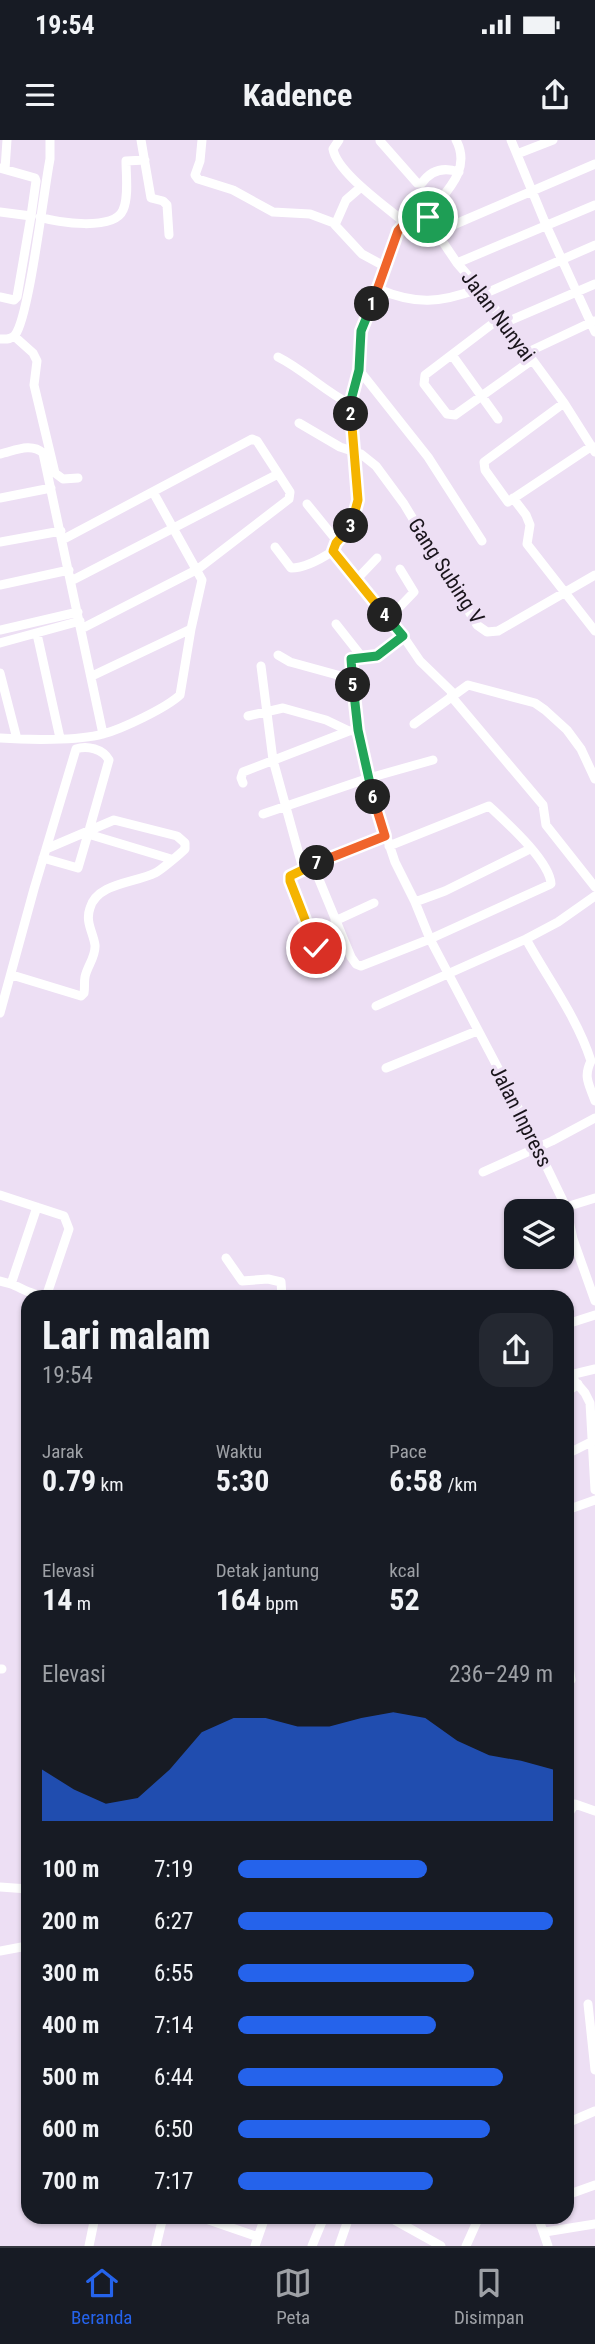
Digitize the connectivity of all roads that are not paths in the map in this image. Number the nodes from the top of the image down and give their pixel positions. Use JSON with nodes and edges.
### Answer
{"nodes":[{"id":1,"x":7,"y":140,"type":"edge"},
{"id":2,"x":50,"y":140,"type":"edge"},
{"id":3,"x":141,"y":140,"type":"edge"},
{"id":4,"x":202,"y":140,"type":"edge"},
{"id":5,"x":339,"y":140,"type":"edge"},
{"id":6,"x":456,"y":140,"type":"edge"},
{"id":7,"x":511,"y":140,"type":"edge"},
{"id":8,"x":553,"y":140,"type":"edge"},
{"id":9,"x":380,"y":141,"type":"edge"},
{"id":10,"x":517,"y":154,"type":"junction"},
{"id":11,"x":145,"y":160,"type":"junction"},
{"id":12,"x":595,"y":164,"type":"edge"},
{"id":13,"x":3,"y":169,"type":"edge"},
{"id":14,"x":459,"y":172,"type":"junction"},
{"id":15,"x":361,"y":187,"type":"junction"},
{"id":16,"x":532,"y":192,"type":"junction"},
{"id":17,"x":595,"y":205,"type":"edge"},
{"id":18,"x":0,"y":212,"type":"edge"},
{"id":19,"x":35,"y":217,"type":"junction"},
{"id":20,"x":428,"y":220,"type":"junction"},
{"id":21,"x":334,"y":223,"type":"junction"},
{"id":22,"x":405,"y":223,"type":"junction"},
{"id":23,"x":546,"y":225,"type":"junction"},
{"id":24,"x":437,"y":232,"type":"junction"},
{"id":25,"x":169,"y":235,"type":"dead end"},
{"id":26,"x":595,"y":245,"type":"edge"},
{"id":27,"x":563,"y":258,"type":"junction"},
{"id":28,"x":457,"y":263,"type":"junction"},
{"id":29,"x":386,"y":267,"type":"junction"},
{"id":30,"x":595,"y":284,"type":"edge"},
{"id":31,"x":378,"y":289,"type":"junction"},
{"id":32,"x":577,"y":291,"type":"junction"},
{"id":33,"x":481,"y":292,"type":"junction"},
{"id":34,"x":0,"y":297,"type":"edge"},
{"id":35,"x":502,"y":320,"type":"junction"},
{"id":36,"x":593,"y":321,"type":"edge"},
{"id":37,"x":595,"y":332,"type":"edge"},
{"id":38,"x":14,"y":336,"type":"junction"},
{"id":39,"x":0,"y":339,"type":"edge"},
{"id":40,"x":452,"y":355,"type":"junction"},
{"id":41,"x":529,"y":356,"type":"junction"},
{"id":42,"x":278,"y":357,"type":"dead end"},
{"id":43,"x":359,"y":370,"type":"junction"},
{"id":44,"x":481,"y":395,"type":"junction"},
{"id":45,"x":564,"y":403,"type":"junction"},
{"id":46,"x":350,"y":404,"type":"junction"},
{"id":47,"x":498,"y":419,"type":"dead end"},
{"id":48,"x":299,"y":423,"type":"dead end"},
{"id":49,"x":593,"y":449,"type":"edge"},
{"id":50,"x":353,"y":451,"type":"junction"},
{"id":51,"x":0,"y":454,"type":"edge"},
{"id":52,"x":278,"y":474,"type":"junction"},
{"id":53,"x":78,"y":478,"type":"dead end"},
{"id":54,"x":51,"y":488,"type":"junction"},
{"id":55,"x":153,"y":492,"type":"junction"},
{"id":56,"x":0,"y":498,"type":"edge"},
{"id":57,"x":513,"y":498,"type":"junction"},
{"id":58,"x":307,"y":504,"type":"dead end"},
{"id":59,"x":173,"y":529,"type":"junction"},
{"id":60,"x":62,"y":535,"type":"junction"},
{"id":61,"x":482,"y":541,"type":"dead end"},
{"id":62,"x":0,"y":542,"type":"edge"},
{"id":63,"x":335,"y":546,"type":"junction"},
{"id":64,"x":275,"y":547,"type":"dead end"},
{"id":65,"x":377,"y":558,"type":"dead end"},
{"id":66,"x":198,"y":569,"type":"junction"},
{"id":67,"x":400,"y":569,"type":"dead end"},
{"id":68,"x":69,"y":570,"type":"junction"},
{"id":69,"x":595,"y":575,"type":"edge"},
{"id":70,"x":357,"y":579,"type":"junction"},
{"id":71,"x":71,"y":581,"type":"junction"},
{"id":72,"x":0,"y":585,"type":"edge"},
{"id":73,"x":564,"y":592,"type":"junction"},
{"id":74,"x":388,"y":619,"type":"junction"},
{"id":75,"x":79,"y":621,"type":"junction"},
{"id":76,"x":336,"y":624,"type":"dead end"},
{"id":77,"x":191,"y":629,"type":"junction"},
{"id":78,"x":0,"y":630,"type":"edge"},
{"id":79,"x":595,"y":631,"type":"edge"},
{"id":80,"x":37,"y":634,"type":"junction"},
{"id":81,"x":403,"y":636,"type":"junction"},
{"id":82,"x":0,"y":643,"type":"edge"},
{"id":83,"x":278,"y":655,"type":"dead end"},
{"id":84,"x":362,"y":657,"type":"junction"},
{"id":85,"x":261,"y":666,"type":"dead end"},
{"id":86,"x":0,"y":673,"type":"edge"},
{"id":87,"x":92,"y":677,"type":"junction"},
{"id":88,"x":352,"y":679,"type":"junction"},
{"id":89,"x":453,"y":695,"type":"junction"},
{"id":90,"x":267,"y":713,"type":"junction"},
{"id":91,"x":248,"y":716,"type":"dead end"},
{"id":92,"x":414,"y":724,"type":"dead end"},
{"id":93,"x":353,"y":730,"type":"junction"},
{"id":94,"x":103,"y":734,"type":"junction"},
{"id":95,"x":0,"y":738,"type":"edge"},
{"id":96,"x":60,"y":738,"type":"junction"},
{"id":97,"x":17,"y":740,"type":"junction"},
{"id":98,"x":273,"y":760,"type":"junction"},
{"id":99,"x":433,"y":760,"type":"dead end"},
{"id":100,"x":369,"y":778,"type":"junction"},
{"id":101,"x":595,"y":779,"type":"edge"},
{"id":102,"x":243,"y":783,"type":"dead end"},
{"id":103,"x":285,"y":805,"type":"junction"},
{"id":104,"x":263,"y":814,"type":"dead end"},
{"id":105,"x":89,"y":831,"type":"junction"},
{"id":106,"x":385,"y":836,"type":"junction"},
{"id":107,"x":389,"y":846,"type":"junction"},
{"id":108,"x":530,"y":849,"type":"junction"},
{"id":109,"x":45,"y":853,"type":"junction"},
{"id":110,"x":171,"y":859,"type":"junction"},
{"id":111,"x":313,"y":865,"type":"junction"},
{"id":112,"x":303,"y":869,"type":"junction"},
{"id":113,"x":595,"y":887,"type":"edge"},
{"id":114,"x":595,"y":895,"type":"edge"},
{"id":115,"x":415,"y":902,"type":"junction"},
{"id":116,"x":374,"y":903,"type":"dead end"},
{"id":117,"x":335,"y":921,"type":"junction"},
{"id":118,"x":430,"y":939,"type":"junction"},
{"id":119,"x":526,"y":939,"type":"junction"},
{"id":120,"x":346,"y":946,"type":"junction"},
{"id":121,"x":450,"y":974,"type":"junction"},
{"id":122,"x":12,"y":975,"type":"junction"},
{"id":123,"x":376,"y":1006,"type":"dead end"},
{"id":124,"x":0,"y":1013,"type":"edge"},
{"id":125,"x":477,"y":1031,"type":"junction"},
{"id":126,"x":386,"y":1068,"type":"dead end"},
{"id":127,"x":595,"y":1101,"type":"edge"},
{"id":128,"x":595,"y":1118,"type":"edge"},
{"id":129,"x":537,"y":1146,"type":"junction"},
{"id":130,"x":483,"y":1172,"type":"dead end"},
{"id":131,"x":0,"y":1195,"type":"edge"},
{"id":132,"x":595,"y":1198,"type":"edge"},
{"id":133,"x":562,"y":1199,"type":"edge"},
{"id":134,"x":574,"y":1205,"type":"edge"},
{"id":135,"x":37,"y":1208,"type":"junction"},
{"id":136,"x":574,"y":1242,"type":"edge"},
{"id":137,"x":226,"y":1258,"type":"dead end"},
{"id":138,"x":0,"y":1281,"type":"edge"},
{"id":139,"x":11,"y":1284,"type":"junction"},
{"id":140,"x":27,"y":1290,"type":"edge"},
{"id":141,"x":49,"y":1290,"type":"edge"},
{"id":142,"x":282,"y":1290,"type":"edge"},
{"id":143,"x":595,"y":1301,"type":"edge"},
{"id":144,"x":595,"y":1315,"type":"edge"},
{"id":145,"x":574,"y":1322,"type":"edge"},
{"id":146,"x":595,"y":1369,"type":"edge"},
{"id":147,"x":574,"y":1372,"type":"edge"},
{"id":148,"x":574,"y":1379,"type":"edge"},
{"id":149,"x":578,"y":1384,"type":"junction"},
{"id":150,"x":574,"y":1387,"type":"edge"},
{"id":151,"x":594,"y":1440,"type":"edge"},
{"id":152,"x":574,"y":1450,"type":"edge"},
{"id":153,"x":595,"y":1490,"type":"edge"},
{"id":154,"x":595,"y":1500,"type":"edge"},
{"id":155,"x":574,"y":1508,"type":"edge"},
{"id":156,"x":574,"y":1806,"type":"edge"},
{"id":157,"x":595,"y":1811,"type":"edge"},
{"id":158,"x":0,"y":1887,"type":"edge"},
{"id":159,"x":21,"y":1888,"type":"edge"},
{"id":160,"x":21,"y":1948,"type":"edge"},
{"id":161,"x":0,"y":1951,"type":"edge"},
{"id":162,"x":588,"y":2004,"type":"dead end"},
{"id":163,"x":595,"y":2070,"type":"edge"},
{"id":164,"x":595,"y":2111,"type":"edge"},
{"id":165,"x":574,"y":2120,"type":"edge"},
{"id":166,"x":595,"y":2185,"type":"edge"},
{"id":167,"x":574,"y":2192,"type":"edge"},
{"id":168,"x":94,"y":2224,"type":"edge"},
{"id":169,"x":161,"y":2224,"type":"edge"},
{"id":170,"x":217,"y":2224,"type":"edge"},
{"id":171,"x":263,"y":2224,"type":"edge"},
{"id":172,"x":321,"y":2224,"type":"edge"},
{"id":173,"x":346,"y":2224,"type":"edge"},
{"id":174,"x":402,"y":2224,"type":"edge"},
{"id":175,"x":477,"y":2224,"type":"edge"},
{"id":176,"x":541,"y":2224,"type":"edge"},
{"id":177,"x":595,"y":2224,"type":"edge"},
{"id":178,"x":545,"y":2232,"type":"junction"},
{"id":179,"x":257,"y":2241,"type":"edge"},
{"id":180,"x":89,"y":2246,"type":"edge"},
{"id":181,"x":156,"y":2246,"type":"edge"},
{"id":182,"x":312,"y":2246,"type":"edge"},
{"id":183,"x":339,"y":2246,"type":"edge"},
{"id":184,"x":441,"y":2246,"type":"edge"},
{"id":185,"x":466,"y":2246,"type":"edge"},
{"id":186,"x":548,"y":2246,"type":"edge"}],
"edges":[{"from":1,"to":13,"type":"street"},
{"from":2,"to":19,"type":"street"},
{"from":3,"to":11,"type":"street"},
{"from":4,"to":21,"type":"street"},
{"from":5,"to":15,"type":"street"},
{"from":6,"to":14,"type":"street"},
{"from":7,"to":10,"type":"street"},
{"from":8,"to":10,"type":"street"},
{"from":9,"to":14,"type":"street"},
{"from":10,"to":16,"type":"street"},
{"from":11,"to":19,"type":"street"},
{"from":11,"to":25,"type":"street"},
{"from":12,"to":16,"type":"street"},
{"from":13,"to":19,"type":"street"},
{"from":14,"to":20,"type":"street"},
{"from":15,"to":21,"type":"street"},
{"from":15,"to":22,"type":"street"},
{"from":16,"to":23,"type":"street"},
{"from":16,"to":24,"type":"street"},
{"from":17,"to":23,"type":"street"},
{"from":18,"to":19,"type":"street"},
{"from":19,"to":34,"type":"street"},
{"from":19,"to":38,"type":"street"},
{"from":20,"to":22,"type":"street"},
{"from":20,"to":24,"type":"street","name":"Jalan Nunyai"},
{"from":21,"to":29,"type":"street"},
{"from":22,"to":29,"type":"street"},
{"from":23,"to":27,"type":"street"},
{"from":23,"to":28,"type":"street"},
{"from":24,"to":28,"type":"street","name":"Jalan Nunyai"},
{"from":26,"to":27,"type":"street"},
{"from":27,"to":32,"type":"street"},
{"from":27,"to":33,"type":"street"},
{"from":28,"to":33,"type":"street","name":"Jalan Nunyai"},
{"from":29,"to":31,"type":"street"},
{"from":30,"to":32,"type":"street"},
{"from":31,"to":33,"type":"street"},
{"from":31,"to":43,"type":"street"},
{"from":32,"to":35,"type":"street"},
{"from":32,"to":36,"type":"street"},
{"from":33,"to":35,"type":"street","name":"Jalan Nunyai"},
{"from":35,"to":40,"type":"street"},
{"from":35,"to":41,"type":"street","name":"Jalan Nunyai"},
{"from":36,"to":37,"type":"street"},
{"from":36,"to":41,"type":"street"},
{"from":38,"to":39,"type":"street"},
{"from":38,"to":53,"type":"street"},
{"from":40,"to":44,"type":"street"},
{"from":40,"to":44,"type":"street"},
{"from":41,"to":44,"type":"street"},
{"from":41,"to":45,"type":"street","name":"Jalan Nunyai"},
{"from":42,"to":46,"type":"street"},
{"from":43,"to":46,"type":"street"},
{"from":43,"to":61,"type":"street"},
{"from":44,"to":47,"type":"street"},
{"from":45,"to":49,"type":"street","name":"Jalan Nunyai"},
{"from":45,"to":57,"type":"street"},
{"from":46,"to":50,"type":"street"},
{"from":48,"to":50,"type":"street"},
{"from":49,"to":57,"type":"street"},
{"from":50,"to":63,"type":"street"},
{"from":50,"to":73,"type":"street","name":"Gang Subing V"},
{"from":51,"to":54,"type":"street"},
{"from":52,"to":55,"type":"street"},
{"from":52,"to":59,"type":"street"},
{"from":52,"to":66,"type":"street"},
{"from":54,"to":56,"type":"street"},
{"from":54,"to":60,"type":"street"},
{"from":55,"to":59,"type":"street"},
{"from":55,"to":60,"type":"street"},
{"from":57,"to":73,"type":"street"},
{"from":58,"to":63,"type":"street"},
{"from":59,"to":66,"type":"street"},
{"from":59,"to":71,"type":"street"},
{"from":60,"to":62,"type":"street"},
{"from":60,"to":68,"type":"street"},
{"from":63,"to":64,"type":"street"},
{"from":63,"to":70,"type":"street"},
{"from":65,"to":70,"type":"street"},
{"from":66,"to":75,"type":"street"},
{"from":66,"to":77,"type":"street"},
{"from":67,"to":74,"type":"street"},
{"from":68,"to":71,"type":"street"},
{"from":68,"to":72,"type":"street"},
{"from":69,"to":73,"type":"street","name":"Gang Subing V"},
{"from":70,"to":74,"type":"street"},
{"from":71,"to":75,"type":"street"},
{"from":73,"to":79,"type":"street"},
{"from":74,"to":81,"type":"street"},
{"from":75,"to":78,"type":"street"},
{"from":75,"to":80,"type":"street"},
{"from":75,"to":87,"type":"street"},
{"from":76,"to":84,"type":"street"},
{"from":77,"to":87,"type":"street"},
{"from":77,"to":94,"type":"street"},
{"from":80,"to":82,"type":"street"},
{"from":80,"to":96,"type":"street"},
{"from":81,"to":84,"type":"street"},
{"from":81,"to":89,"type":"street"},
{"from":83,"to":88,"type":"street"},
{"from":84,"to":88,"type":"street"},
{"from":85,"to":90,"type":"street"},
{"from":86,"to":97,"type":"street"},
{"from":87,"to":94,"type":"street"},
{"from":88,"to":93,"type":"street","name":"Jalan Inpress"},
{"from":89,"to":92,"type":"street"},
{"from":89,"to":101,"type":"street"},
{"from":89,"to":113,"type":"street"},
{"from":90,"to":91,"type":"street"},
{"from":90,"to":93,"type":"street"},
{"from":90,"to":98,"type":"street"},
{"from":93,"to":98,"type":"street"},
{"from":93,"to":100,"type":"street","name":"Jalan Inpress"},
{"from":94,"to":96,"type":"street"},
{"from":95,"to":97,"type":"street"},
{"from":96,"to":97,"type":"street"},
{"from":98,"to":102,"type":"street"},
{"from":98,"to":103,"type":"street"},
{"from":99,"to":100,"type":"street"},
{"from":100,"to":103,"type":"street"},
{"from":100,"to":106,"type":"street","name":"Jalan Inpress"},
{"from":103,"to":104,"type":"street"},
{"from":103,"to":112,"type":"street"},
{"from":105,"to":109,"type":"street"},
{"from":105,"to":109,"type":"street"},
{"from":105,"to":109,"type":"street"},
{"from":105,"to":110,"type":"street"},
{"from":105,"to":110,"type":"street"},
{"from":106,"to":107,"type":"street","name":"Jalan Inpress"},
{"from":106,"to":111,"type":"street"},
{"from":107,"to":108,"type":"street"},
{"from":107,"to":115,"type":"street","name":"Jalan Inpress"},
{"from":108,"to":115,"type":"street"},
{"from":108,"to":118,"type":"street"},
{"from":109,"to":122,"type":"street"},
{"from":110,"to":122,"type":"street"},
{"from":111,"to":112,"type":"street"},
{"from":111,"to":117,"type":"street"},
{"from":112,"to":120,"type":"street"},
{"from":114,"to":119,"type":"street"},
{"from":115,"to":118,"type":"street","name":"Jalan Inpress"},
{"from":116,"to":117,"type":"street"},
{"from":117,"to":120,"type":"street"},
{"from":118,"to":120,"type":"street"},
{"from":118,"to":121,"type":"street","name":"Jalan Inpress"},
{"from":119,"to":121,"type":"street"},
{"from":119,"to":127,"type":"street"},
{"from":121,"to":123,"type":"street"},
{"from":121,"to":125,"type":"street","name":"Jalan Inpress"},
{"from":122,"to":124,"type":"street"},
{"from":125,"to":126,"type":"street"},
{"from":125,"to":129,"type":"street","name":"Jalan Inpress"},
{"from":128,"to":129,"type":"street"},
{"from":129,"to":130,"type":"street"},
{"from":129,"to":133,"type":"street","name":"Jalan Inpress"},
{"from":131,"to":135,"type":"street"},
{"from":132,"to":134,"type":"street"},
{"from":135,"to":139,"type":"street"},
{"from":135,"to":141,"type":"street"},
{"from":136,"to":143,"type":"street","name":"Jalan Inpress"},
{"from":137,"to":142,"type":"street"},
{"from":138,"to":139,"type":"street"},
{"from":139,"to":140,"type":"street"},
{"from":144,"to":145,"type":"street"},
{"from":146,"to":147,"type":"street"},
{"from":148,"to":149,"type":"street"},
{"from":149,"to":150,"type":"street"},
{"from":149,"to":151,"type":"street"},
{"from":151,"to":152,"type":"street"},
{"from":151,"to":153,"type":"street"},
{"from":154,"to":155,"type":"street"},
{"from":156,"to":157,"type":"street"},
{"from":158,"to":159,"type":"street"},
{"from":160,"to":161,"type":"street"},
{"from":162,"to":163,"type":"street"},
{"from":164,"to":165,"type":"street"},
{"from":166,"to":167,"type":"street"},
{"from":168,"to":180,"type":"street"},
{"from":169,"to":181,"type":"street"},
{"from":170,"to":179,"type":"street"},
{"from":171,"to":179,"type":"street"},
{"from":172,"to":182,"type":"street"},
{"from":173,"to":183,"type":"street"},
{"from":174,"to":184,"type":"street"},
{"from":175,"to":185,"type":"street"},
{"from":176,"to":178,"type":"street"},
{"from":177,"to":178,"type":"street"},
{"from":178,"to":186,"type":"street"}]}
